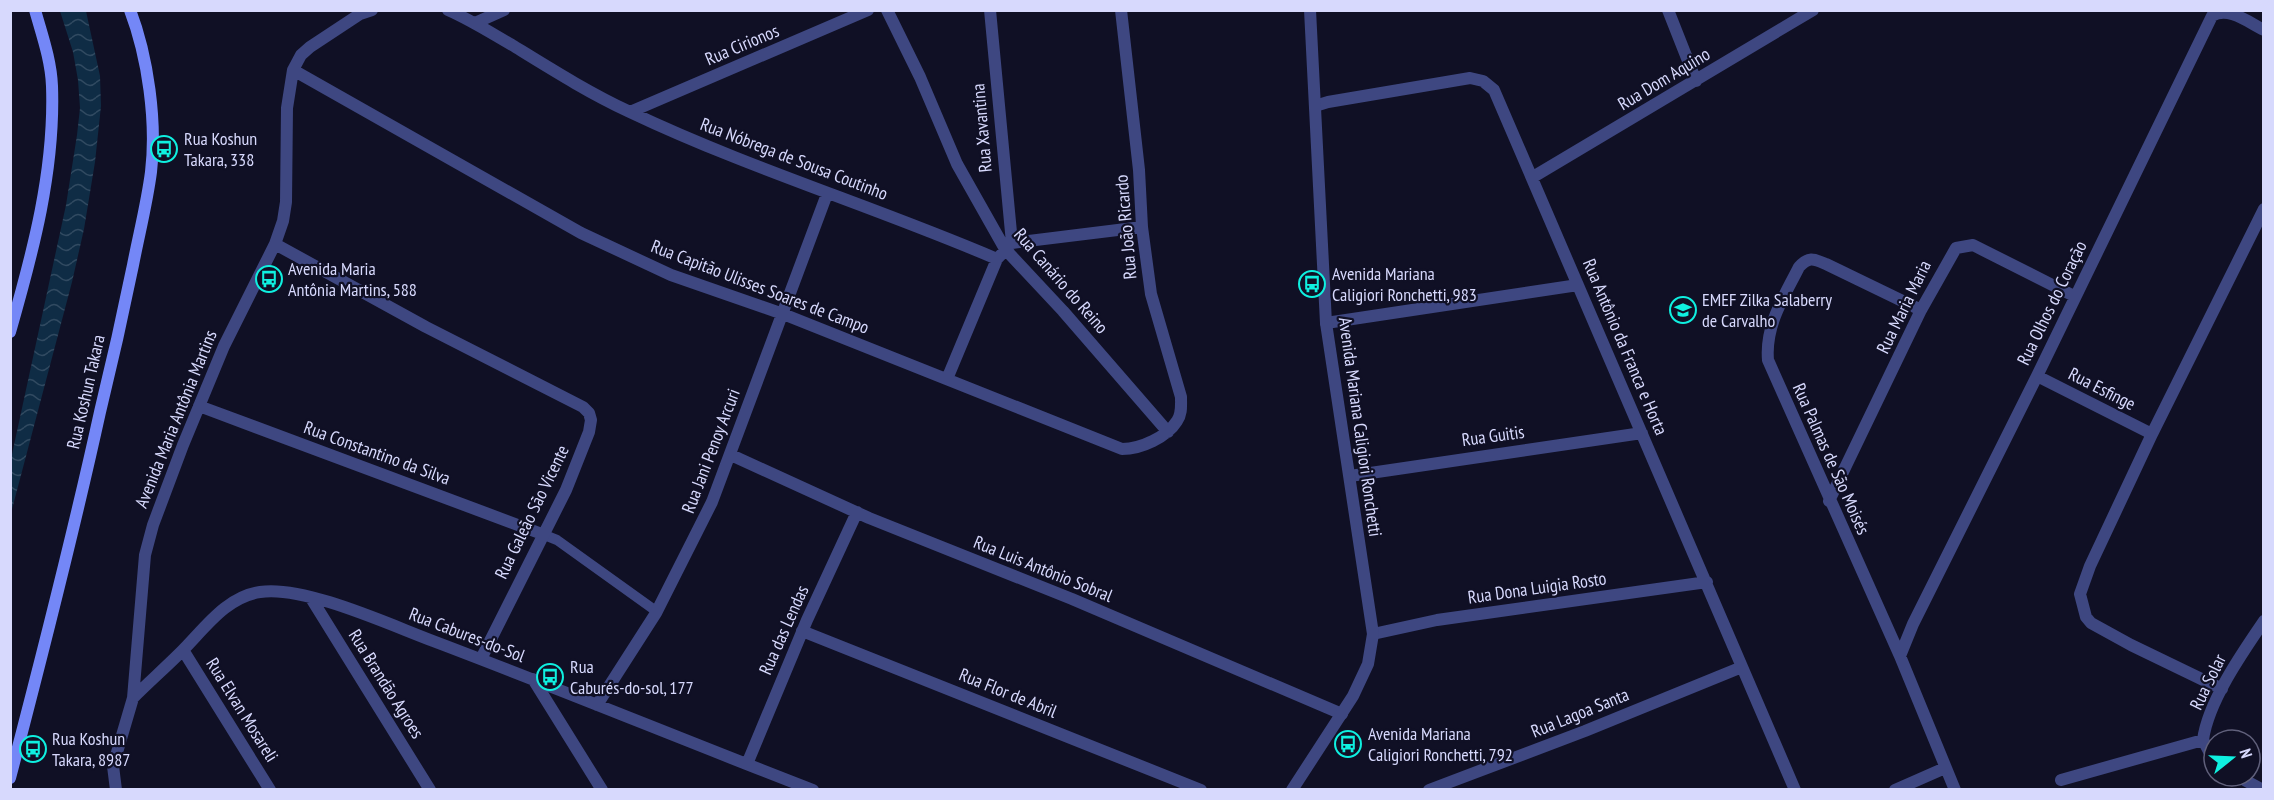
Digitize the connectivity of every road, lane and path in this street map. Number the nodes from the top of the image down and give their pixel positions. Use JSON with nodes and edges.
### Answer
{"nodes":[{"id":1,"x":35,"y":10,"type":"edge"},
{"id":2,"x":130,"y":10,"type":"edge"},
{"id":3,"x":372,"y":10,"type":"edge"},
{"id":4,"x":448,"y":10,"type":"edge"},
{"id":5,"x":504,"y":10,"type":"edge"},
{"id":6,"x":868,"y":10,"type":"edge"},
{"id":7,"x":887,"y":10,"type":"edge"},
{"id":8,"x":990,"y":10,"type":"edge"},
{"id":9,"x":1121,"y":10,"type":"edge"},
{"id":10,"x":1310,"y":10,"type":"edge"},
{"id":11,"x":1668,"y":10,"type":"edge"},
{"id":12,"x":1813,"y":10,"type":"edge"},
{"id":13,"x":475,"y":23,"type":"junction"},
{"id":14,"x":2264,"y":30,"type":"edge"},
{"id":15,"x":293,"y":70,"type":"junction"},
{"id":16,"x":1696,"y":81,"type":"junction"},
{"id":17,"x":1315,"y":106,"type":"junction"},
{"id":18,"x":630,"y":112,"type":"junction"},
{"id":19,"x":1533,"y":177,"type":"junction"},
{"id":20,"x":827,"y":194,"type":"junction"},
{"id":21,"x":2264,"y":209,"type":"edge"},
{"id":22,"x":1142,"y":227,"type":"junction"},
{"id":23,"x":275,"y":244,"type":"junction"},
{"id":24,"x":1005,"y":250,"type":"junction"},
{"id":25,"x":1578,"y":285,"type":"junction"},
{"id":26,"x":2074,"y":296,"type":"junction"},
{"id":27,"x":1921,"y":310,"type":"junction"},
{"id":28,"x":783,"y":314,"type":"junction"},
{"id":29,"x":1326,"y":323,"type":"junction"},
{"id":30,"x":10,"y":332,"type":"edge"},
{"id":31,"x":2037,"y":376,"type":"junction"},
{"id":32,"x":947,"y":379,"type":"junction"},
{"id":33,"x":199,"y":406,"type":"junction"},
{"id":34,"x":1168,"y":432,"type":"junction"},
{"id":35,"x":1642,"y":433,"type":"junction"},
{"id":36,"x":2152,"y":434,"type":"junction"},
{"id":37,"x":731,"y":455,"type":"junction"},
{"id":38,"x":1350,"y":476,"type":"junction"},
{"id":39,"x":1829,"y":501,"type":"junction"},
{"id":40,"x":857,"y":513,"type":"junction"},
{"id":41,"x":542,"y":534,"type":"junction"},
{"id":42,"x":1707,"y":582,"type":"junction"},
{"id":43,"x":311,"y":598,"type":"junction"},
{"id":44,"x":656,"y":611,"type":"junction"},
{"id":45,"x":2264,"y":621,"type":"edge"},
{"id":46,"x":802,"y":631,"type":"junction"},
{"id":47,"x":1373,"y":634,"type":"junction"},
{"id":48,"x":183,"y":650,"type":"junction"},
{"id":49,"x":1900,"y":656,"type":"junction"},
{"id":50,"x":481,"y":659,"type":"junction"},
{"id":51,"x":1742,"y":667,"type":"junction"},
{"id":52,"x":532,"y":679,"type":"junction"},
{"id":53,"x":2222,"y":689,"type":"junction"},
{"id":54,"x":133,"y":698,"type":"junction"},
{"id":55,"x":597,"y":705,"type":"junction"},
{"id":56,"x":1342,"y":714,"type":"junction"},
{"id":57,"x":2206,"y":728,"type":"edge"},
{"id":58,"x":2202,"y":740,"type":"edge"},
{"id":59,"x":747,"y":764,"type":"junction"},
{"id":60,"x":1945,"y":768,"type":"junction"},
{"id":61,"x":10,"y":778,"type":"edge"},
{"id":62,"x":2061,"y":780,"type":"dead end"},
{"id":63,"x":116,"y":789,"type":"edge"},
{"id":64,"x":270,"y":789,"type":"edge"},
{"id":65,"x":430,"y":789,"type":"edge"},
{"id":66,"x":602,"y":789,"type":"edge"},
{"id":67,"x":813,"y":789,"type":"edge"},
{"id":68,"x":1202,"y":789,"type":"edge"},
{"id":69,"x":1292,"y":789,"type":"edge"},
{"id":70,"x":1429,"y":789,"type":"edge"},
{"id":71,"x":1795,"y":789,"type":"edge"},
{"id":72,"x":1895,"y":789,"type":"edge"},
{"id":73,"x":1955,"y":789,"type":"edge"}],
"edges":[{"from":1,"to":30,"type":"main road"},
{"from":2,"to":61,"type":"main road","name":"Rua Koshun Takara"},
{"from":3,"to":15,"type":"street"},
{"from":4,"to":13,"type":"street","name":"Rua Nóbrega de Sousa Coutinho"},
{"from":5,"to":13,"type":"street"},
{"from":6,"to":18,"type":"street","name":"Rua Cirionos"},
{"from":7,"to":24,"type":"street","name":"Rua Canário do Reino"},
{"from":8,"to":24,"type":"street","name":"Rua Xavantina"},
{"from":9,"to":22,"type":"street","name":"Rua João Ricardo"},
{"from":10,"to":17,"type":"street","name":"Avenida Mariana Caligiori Ronchetti"},
{"from":11,"to":16,"type":"street"},
{"from":12,"to":16,"type":"street","name":"Rua Dom Aquino"},
{"from":13,"to":18,"type":"street","name":"Rua Nóbrega de Sousa Coutinho"},
{"from":14,"to":26,"type":"street","name":"Rua Olhos do Coração"},
{"from":15,"to":23,"type":"street","name":"Avenida Maria Antônia Martins"},
{"from":15,"to":28,"type":"street","name":"Rua Capitão Ulisses Soares de Campo"},
{"from":16,"to":19,"type":"street","name":"Rua Dom Aquino"},
{"from":17,"to":19,"type":"street","name":"Rua Antônio da Franca e Horta"},
{"from":17,"to":29,"type":"street","name":"Avenida Mariana Caligiori Ronchetti"},
{"from":18,"to":20,"type":"street","name":"Rua Nóbrega de Sousa Coutinho"},
{"from":19,"to":25,"type":"street","name":"Rua Antônio da Franca e Horta"},
{"from":20,"to":24,"type":"street","name":"Rua Nóbrega de Sousa Coutinho"},
{"from":20,"to":28,"type":"street","name":"Rua Jani Penoy Arcuri"},
{"from":21,"to":36,"type":"street"},
{"from":22,"to":24,"type":"street","name":"Rua Nóbrega de Sousa Coutinho"},
{"from":22,"to":34,"type":"street","name":"Rua João Ricardo"},
{"from":23,"to":33,"type":"street","name":"Avenida Maria Antônia Martins"},
{"from":23,"to":41,"type":"street","name":"Rua Galeão São Vicente"},
{"from":24,"to":32,"type":"street","name":"Rua Xavantina"},
{"from":24,"to":34,"type":"street","name":"Rua Canário do Reino"},
{"from":25,"to":29,"type":"street"},
{"from":25,"to":35,"type":"street","name":"Rua Antônio da Franca e Horta"},
{"from":26,"to":27,"type":"street","name":"Rua Maria Maria"},
{"from":26,"to":31,"type":"street","name":"Rua Olhos do Coração"},
{"from":27,"to":39,"type":"street","name":"Rua Maria Maria"},
{"from":27,"to":39,"type":"street","name":"Rua Palmas de São Moisés"},
{"from":28,"to":32,"type":"street","name":"Rua Capitão Ulisses Soares de Campo"},
{"from":28,"to":37,"type":"street","name":"Rua Jani Penoy Arcuri"},
{"from":29,"to":38,"type":"street","name":"Avenida Mariana Caligiori Ronchetti"},
{"from":31,"to":36,"type":"street","name":"Rua Esfinge"},
{"from":31,"to":49,"type":"street","name":"Rua Olhos do Coração"},
{"from":32,"to":34,"type":"street","name":"Rua Capitão Ulisses Soares de Campo"},
{"from":33,"to":41,"type":"street","name":"Rua Constantino da Silva"},
{"from":33,"to":54,"type":"street","name":"Avenida Maria Antônia Martins"},
{"from":35,"to":38,"type":"street","name":"Rua Guitis"},
{"from":35,"to":42,"type":"street","name":"Rua Antônio da Franca e Horta"},
{"from":36,"to":53,"type":"street"},
{"from":37,"to":40,"type":"street","name":"Rua Luis Antônio Sobral"},
{"from":37,"to":44,"type":"street","name":"Rua Jani Penoy Arcuri"},
{"from":38,"to":47,"type":"street","name":"Avenida Mariana Caligiori Ronchetti"},
{"from":39,"to":49,"type":"street","name":"Rua Palmas de São Moisés"},
{"from":40,"to":46,"type":"street","name":"Rua das Lendas"},
{"from":40,"to":56,"type":"street","name":"Rua Luis Antônio Sobral"},
{"from":41,"to":44,"type":"street"},
{"from":41,"to":50,"type":"street","name":"Rua Galeão São Vicente"},
{"from":42,"to":47,"type":"street","name":"Rua Dona Luigia Rosto"},
{"from":42,"to":51,"type":"street","name":"Rua Antônio da Franca e Horta"},
{"from":43,"to":48,"type":"street","name":"Rua Cabures-do-Sol"},
{"from":43,"to":50,"type":"street","name":"Rua Cabures-do-Sol"},
{"from":43,"to":65,"type":"street","name":"Rua Brandão Agroes"},
{"from":44,"to":55,"type":"street","name":"Rua Jani Penoy Arcuri"},
{"from":45,"to":53,"type":"street","name":"Rua Solar"},
{"from":46,"to":59,"type":"street","name":"Rua das Lendas"},
{"from":46,"to":68,"type":"street","name":"Rua Flor de Abril"},
{"from":47,"to":56,"type":"street","name":"Avenida Mariana Caligiori Ronchetti"},
{"from":48,"to":54,"type":"street","name":"Rua Cabures-do-Sol"},
{"from":48,"to":64,"type":"street","name":"Rua Elvan Mosareli"},
{"from":49,"to":60,"type":"street","name":"Rua Palmas de São Moisés"},
{"from":50,"to":52,"type":"street","name":"Rua Cabures-do-Sol"},
{"from":51,"to":70,"type":"street","name":"Rua Lagoa Santa"},
{"from":51,"to":71,"type":"street","name":"Rua Antônio da Franca e Horta"},
{"from":52,"to":55,"type":"street","name":"Rua Cabures-do-Sol"},
{"from":52,"to":66,"type":"street"},
{"from":53,"to":57,"type":"street","name":"Rua Solar"},
{"from":54,"to":63,"type":"street","name":"Avenida Maria Antônia Martins"},
{"from":55,"to":59,"type":"street","name":"Rua Cabures-do-Sol"},
{"from":56,"to":69,"type":"street","name":"Avenida Mariana Caligiori Ronchetti"},
{"from":58,"to":62,"type":"street"},
{"from":59,"to":67,"type":"street","name":"Rua Cabures-do-Sol"},
{"from":60,"to":72,"type":"street"},
{"from":60,"to":73,"type":"street","name":"Rua Palmas de São Moisés"}]}
